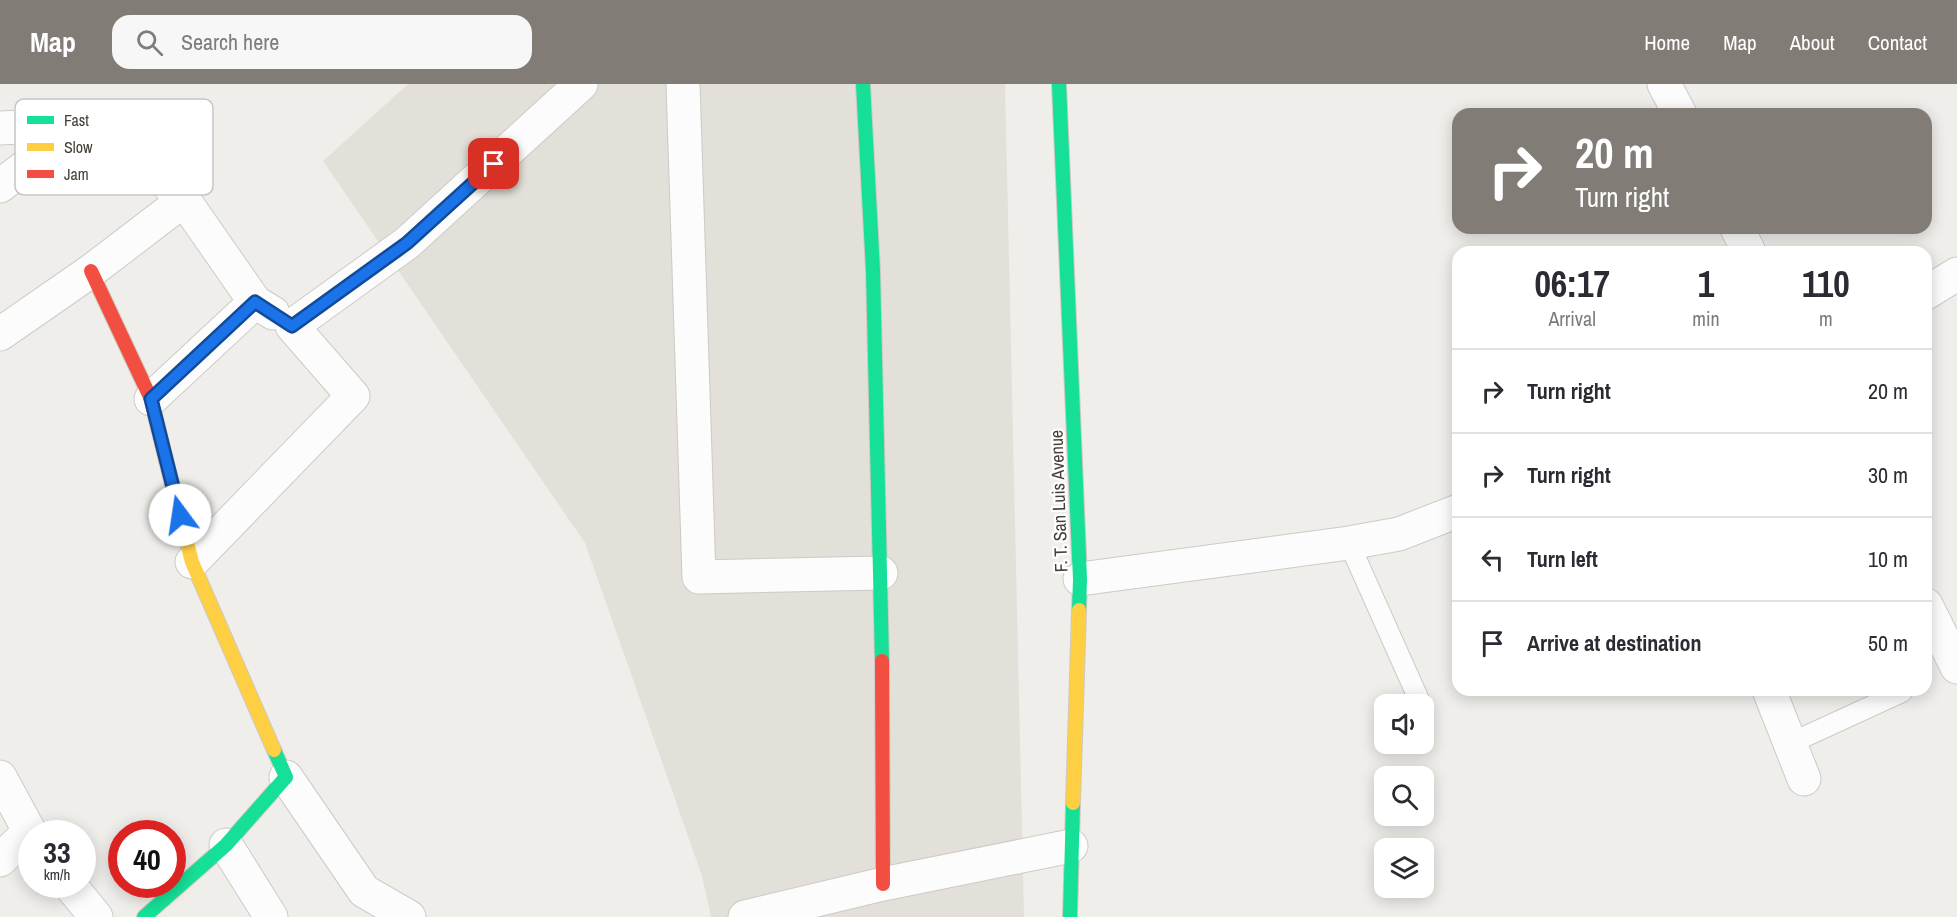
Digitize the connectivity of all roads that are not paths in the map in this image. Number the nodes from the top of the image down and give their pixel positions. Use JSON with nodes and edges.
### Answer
{"nodes":[{"id":1,"x":580,"y":84,"type":"edge"},
{"id":2,"x":683,"y":84,"type":"edge"},
{"id":3,"x":863,"y":84,"type":"edge"},
{"id":4,"x":1059,"y":84,"type":"edge"},
{"id":5,"x":1664,"y":84,"type":"edge"},
{"id":6,"x":1677,"y":108,"type":"edge"},
{"id":7,"x":15,"y":127,"type":"edge"},
{"id":8,"x":0,"y":128,"type":"edge"},
{"id":9,"x":15,"y":175,"type":"edge"},
{"id":10,"x":0,"y":186,"type":"edge"},
{"id":11,"x":178,"y":195,"type":"edge"},
{"id":12,"x":183,"y":200,"type":"junction"},
{"id":13,"x":91,"y":271,"type":"junction"},
{"id":14,"x":1957,"y":274,"type":"edge"},
{"id":15,"x":1932,"y":289,"type":"edge"},
{"id":16,"x":255,"y":302,"type":"junction"},
{"id":17,"x":292,"y":326,"type":"junction"},
{"id":18,"x":0,"y":334,"type":"edge"},
{"id":19,"x":151,"y":399,"type":"junction"},
{"id":20,"x":1452,"y":513,"type":"edge"},
{"id":21,"x":1350,"y":543,"type":"junction"},
{"id":22,"x":192,"y":562,"type":"junction"},
{"id":23,"x":881,"y":573,"type":"junction"},
{"id":24,"x":1080,"y":579,"type":"junction"},
{"id":25,"x":1932,"y":617,"type":"edge"},
{"id":26,"x":1957,"y":667,"type":"edge"},
{"id":27,"x":1416,"y":694,"type":"edge"},
{"id":28,"x":1771,"y":696,"type":"edge"},
{"id":29,"x":1893,"y":696,"type":"edge"},
{"id":30,"x":1791,"y":743,"type":"junction"},
{"id":31,"x":0,"y":777,"type":"edge"},
{"id":32,"x":286,"y":777,"type":"junction"},
{"id":33,"x":1804,"y":779,"type":"dead end"},
{"id":34,"x":22,"y":820,"type":"edge"},
{"id":35,"x":18,"y":845,"type":"edge"},
{"id":36,"x":226,"y":845,"type":"junction"},
{"id":37,"x":1071,"y":846,"type":"junction"},
{"id":38,"x":0,"y":860,"type":"edge"},
{"id":39,"x":883,"y":884,"type":"junction"},
{"id":40,"x":81,"y":898,"type":"edge"},
{"id":41,"x":96,"y":917,"type":"edge"},
{"id":42,"x":144,"y":917,"type":"edge"},
{"id":43,"x":272,"y":917,"type":"edge"},
{"id":44,"x":409,"y":917,"type":"edge"},
{"id":45,"x":745,"y":917,"type":"edge"},
{"id":46,"x":1070,"y":917,"type":"edge"}],
"edges":[{"from":1,"to":17,"type":"street"},
{"from":2,"to":23,"type":"street"},
{"from":3,"to":23,"type":"street"},
{"from":4,"to":24,"type":"street","name":"F. T. San Luis Avenue"},
{"from":5,"to":6,"type":"street"},
{"from":7,"to":8,"type":"street"},
{"from":9,"to":10,"type":"street"},
{"from":11,"to":12,"type":"street"},
{"from":12,"to":13,"type":"street"},
{"from":12,"to":16,"type":"street"},
{"from":13,"to":18,"type":"street"},
{"from":13,"to":19,"type":"street"},
{"from":14,"to":15,"type":"street"},
{"from":16,"to":17,"type":"street"},
{"from":16,"to":19,"type":"street"},
{"from":17,"to":22,"type":"street"},
{"from":19,"to":22,"type":"street"},
{"from":20,"to":21,"type":"street"},
{"from":21,"to":24,"type":"street"},
{"from":21,"to":27,"type":"lane"},
{"from":22,"to":32,"type":"street"},
{"from":23,"to":39,"type":"street"},
{"from":24,"to":37,"type":"street","name":"F. T. San Luis Avenue"},
{"from":25,"to":26,"type":"street"},
{"from":28,"to":30,"type":"street"},
{"from":29,"to":30,"type":"lane"},
{"from":30,"to":33,"type":"street"},
{"from":31,"to":34,"type":"street"},
{"from":32,"to":36,"type":"street"},
{"from":32,"to":44,"type":"street"},
{"from":35,"to":38,"type":"street"},
{"from":36,"to":42,"type":"street"},
{"from":36,"to":43,"type":"street"},
{"from":37,"to":39,"type":"street"},
{"from":37,"to":46,"type":"street","name":"F. T. San Luis Avenue"},
{"from":39,"to":45,"type":"street"},
{"from":40,"to":41,"type":"street"}]}
